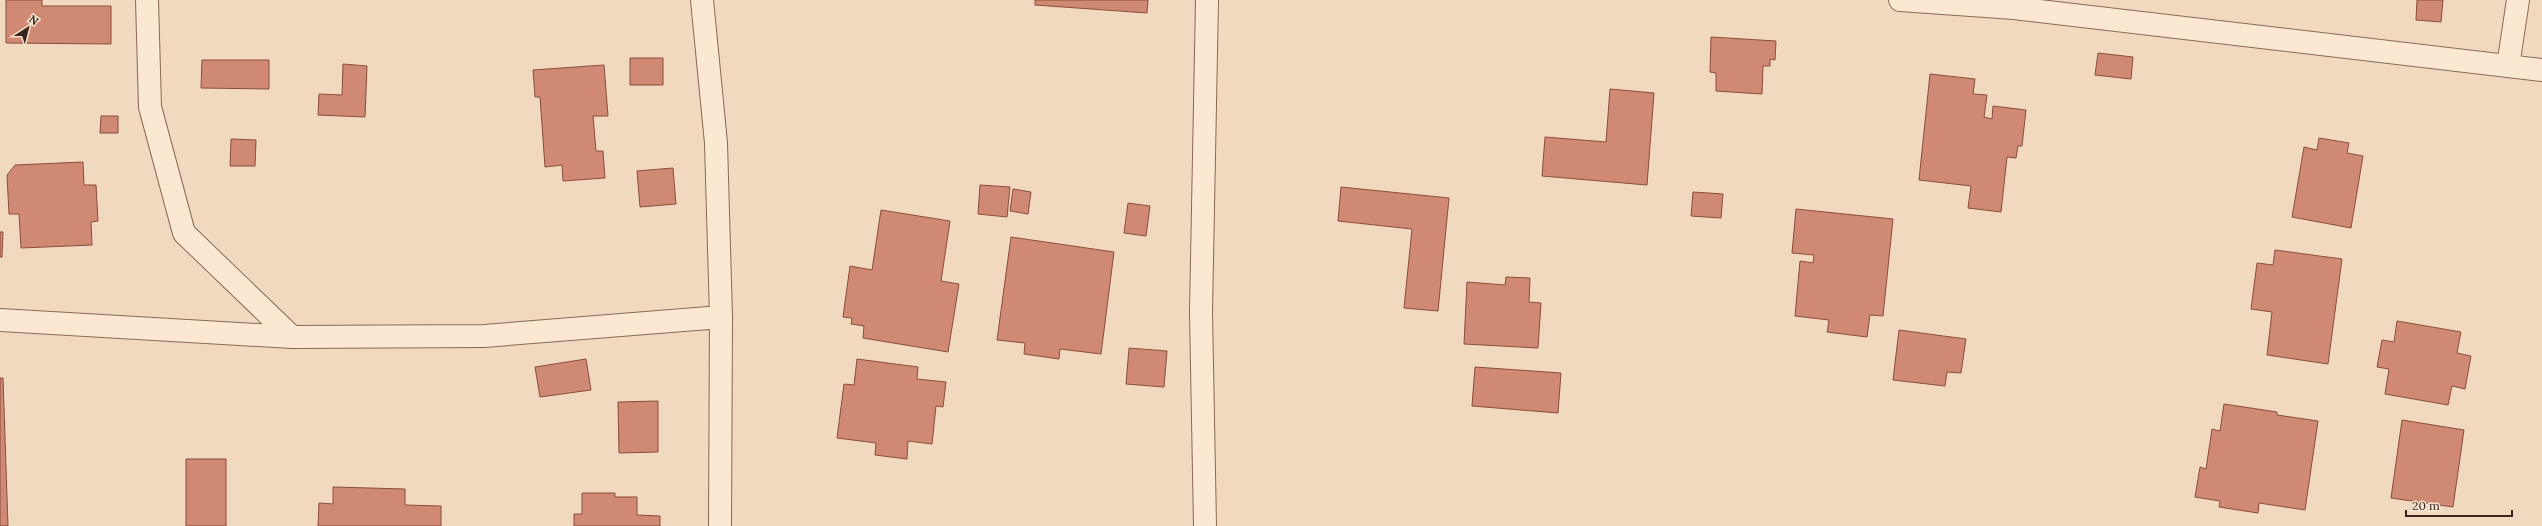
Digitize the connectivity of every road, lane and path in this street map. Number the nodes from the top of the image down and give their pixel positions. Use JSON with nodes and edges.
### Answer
{"nodes":[{"id":1,"x":147,"y":0,"type":"edge"},
{"id":2,"x":702,"y":0,"type":"edge"},
{"id":3,"x":1207,"y":0,"type":"edge"},
{"id":4,"x":1900,"y":0,"type":"edge"},
{"id":5,"x":2518,"y":0,"type":"edge"},
{"id":6,"x":2508,"y":66,"type":"junction"},
{"id":7,"x":2542,"y":70,"type":"edge"},
{"id":8,"x":721,"y":317,"type":"junction"},
{"id":9,"x":0,"y":320,"type":"edge"},
{"id":10,"x":292,"y":338,"type":"junction"},
{"id":11,"x":720,"y":526,"type":"edge"},
{"id":12,"x":1205,"y":526,"type":"edge"}],
"edges":[{"from":1,"to":10,"type":"street"},
{"from":2,"to":8,"type":"street"},
{"from":3,"to":12,"type":"street"},
{"from":4,"to":6,"type":"street"},
{"from":5,"to":6,"type":"street"},
{"from":6,"to":7,"type":"street"},
{"from":8,"to":10,"type":"street"},
{"from":8,"to":11,"type":"street"},
{"from":9,"to":10,"type":"street"}]}
